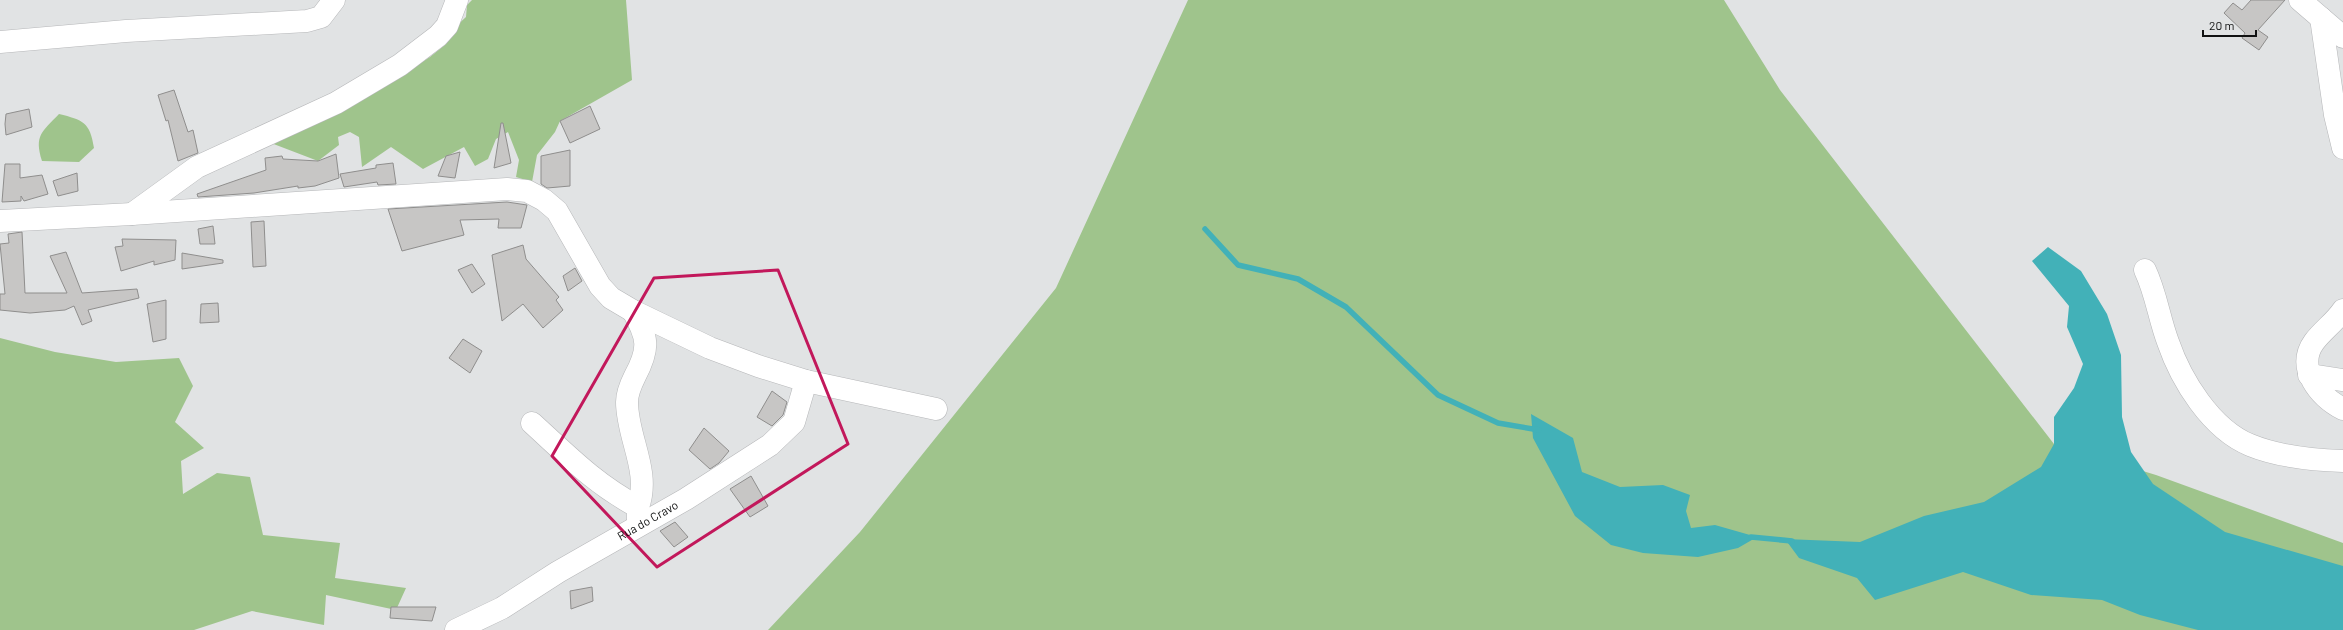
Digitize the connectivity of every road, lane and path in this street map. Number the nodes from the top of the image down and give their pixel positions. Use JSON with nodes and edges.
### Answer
{"nodes":[{"id":1,"x":334,"y":0,"type":"edge"},
{"id":2,"x":457,"y":0,"type":"edge"},
{"id":3,"x":2300,"y":0,"type":"edge"},
{"id":4,"x":2321,"y":18,"type":"junction"},
{"id":5,"x":2343,"y":37,"type":"edge"},
{"id":6,"x":0,"y":42,"type":"edge"},
{"id":7,"x":2343,"y":148,"type":"edge"},
{"id":8,"x":132,"y":214,"type":"junction"},
{"id":9,"x":0,"y":221,"type":"edge"},
{"id":10,"x":2145,"y":270,"type":"dead end"},
{"id":11,"x":2343,"y":310,"type":"edge"},
{"id":12,"x":633,"y":311,"type":"junction"},
{"id":13,"x":2309,"y":375,"type":"junction"},
{"id":14,"x":2343,"y":380,"type":"edge"},
{"id":15,"x":806,"y":381,"type":"junction"},
{"id":16,"x":936,"y":409,"type":"dead end"},
{"id":17,"x":2343,"y":409,"type":"edge"},
{"id":18,"x":532,"y":423,"type":"dead end"},
{"id":19,"x":2343,"y":461,"type":"edge"},
{"id":20,"x":638,"y":517,"type":"junction"},
{"id":21,"x":456,"y":630,"type":"edge"}],
"edges":[{"from":1,"to":6,"type":"street"},
{"from":2,"to":8,"type":"street"},
{"from":3,"to":4,"type":"street"},
{"from":4,"to":5,"type":"street"},
{"from":4,"to":7,"type":"street"},
{"from":8,"to":9,"type":"street"},
{"from":8,"to":12,"type":"street"},
{"from":10,"to":19,"type":"street"},
{"from":11,"to":13,"type":"street"},
{"from":12,"to":15,"type":"street"},
{"from":12,"to":20,"type":"street"},
{"from":13,"to":14,"type":"street"},
{"from":13,"to":17,"type":"street"},
{"from":15,"to":16,"type":"street"},
{"from":15,"to":20,"type":"street","name":"Rua do Cravo"},
{"from":18,"to":20,"type":"street"},
{"from":20,"to":21,"type":"street","name":"Rua do Cravo"}]}
